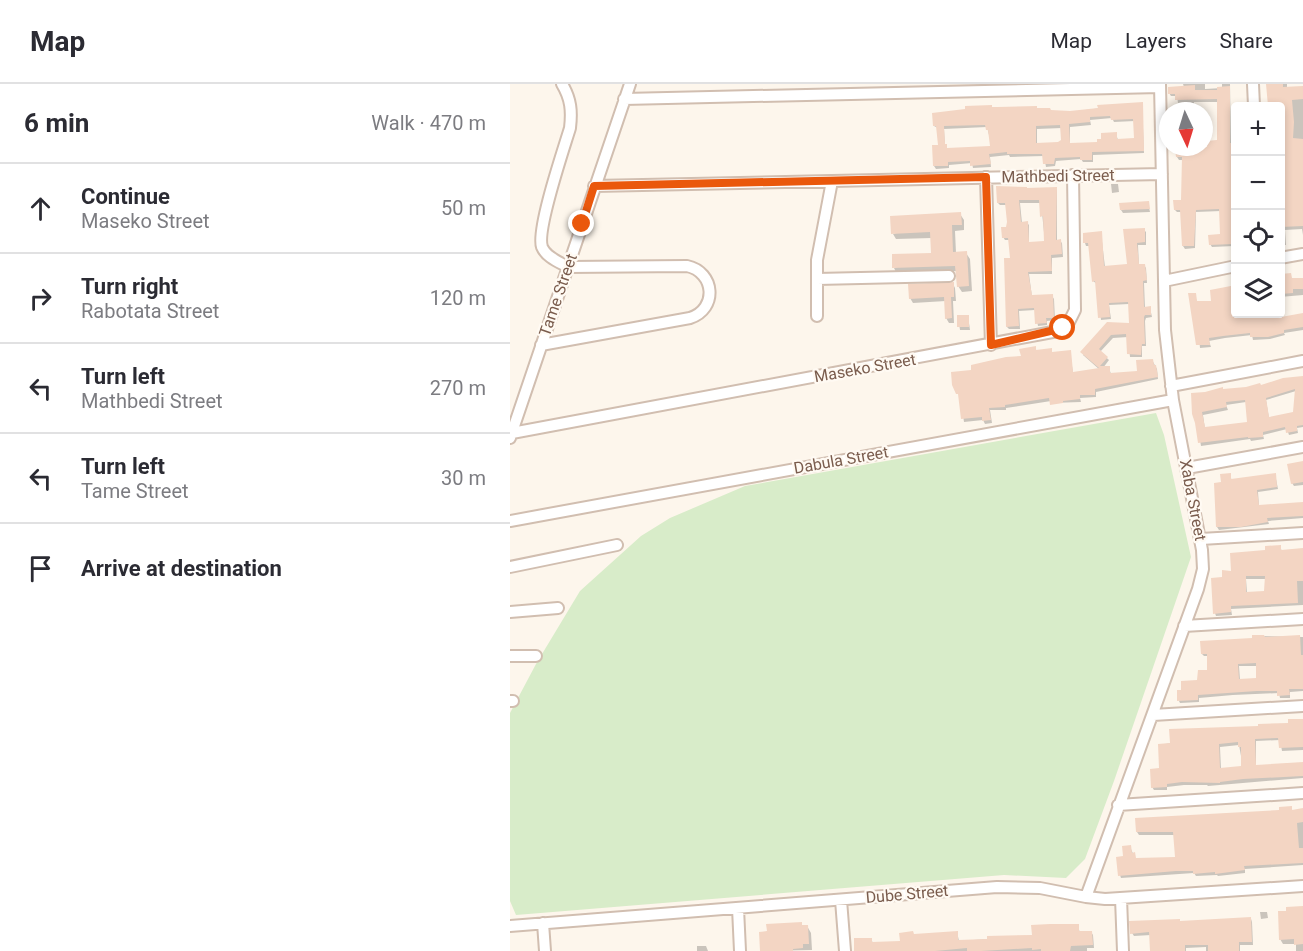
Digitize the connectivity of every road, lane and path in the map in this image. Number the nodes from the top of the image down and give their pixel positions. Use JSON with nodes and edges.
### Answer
{"nodes":[{"id":1,"x":562,"y":84,"type":"edge"},
{"id":2,"x":630,"y":84,"type":"edge"},
{"id":3,"x":1253,"y":84,"type":"edge"},
{"id":4,"x":1160,"y":86,"type":"edge"},
{"id":5,"x":624,"y":99,"type":"junction"},
{"id":6,"x":1254,"y":102,"type":"edge"},
{"id":7,"x":1162,"y":174,"type":"junction"},
{"id":8,"x":1073,"y":175,"type":"junction"},
{"id":9,"x":986,"y":177,"type":"junction"},
{"id":10,"x":832,"y":181,"type":"junction"},
{"id":11,"x":594,"y":186,"type":"junction"},
{"id":12,"x":1303,"y":254,"type":"edge"},
{"id":13,"x":1285,"y":257,"type":"edge"},
{"id":14,"x":568,"y":267,"type":"junction"},
{"id":15,"x":1231,"y":267,"type":"edge"},
{"id":16,"x":949,"y":276,"type":"dead end"},
{"id":17,"x":817,"y":279,"type":"junction"},
{"id":18,"x":1164,"y":281,"type":"junction"},
{"id":19,"x":817,"y":316,"type":"dead end"},
{"id":20,"x":541,"y":345,"type":"junction"},
{"id":21,"x":991,"y":345,"type":"junction"},
{"id":22,"x":1303,"y":361,"type":"edge"},
{"id":23,"x":1171,"y":386,"type":"junction"},
{"id":24,"x":1173,"y":400,"type":"junction"},
{"id":25,"x":511,"y":436,"type":"edge"},
{"id":26,"x":1303,"y":447,"type":"edge"},
{"id":27,"x":1187,"y":468,"type":"junction"},
{"id":28,"x":510,"y":521,"type":"edge"},
{"id":29,"x":1303,"y":533,"type":"edge"},
{"id":30,"x":1201,"y":539,"type":"junction"},
{"id":31,"x":617,"y":545,"type":"dead end"},
{"id":32,"x":510,"y":567,"type":"edge"},
{"id":33,"x":558,"y":608,"type":"dead end"},
{"id":34,"x":510,"y":612,"type":"edge"},
{"id":35,"x":1303,"y":619,"type":"edge"},
{"id":36,"x":1184,"y":626,"type":"junction"},
{"id":37,"x":510,"y":656,"type":"edge"},
{"id":38,"x":536,"y":656,"type":"dead end"},
{"id":39,"x":1303,"y":706,"type":"edge"},
{"id":40,"x":1152,"y":715,"type":"junction"},
{"id":41,"x":1303,"y":793,"type":"edge"},
{"id":42,"x":1118,"y":805,"type":"junction"},
{"id":43,"x":1303,"y":886,"type":"edge"},
{"id":44,"x":1086,"y":897,"type":"junction"},
{"id":45,"x":1121,"y":898,"type":"junction"},
{"id":46,"x":841,"y":900,"type":"junction"},
{"id":47,"x":738,"y":908,"type":"junction"},
{"id":48,"x":543,"y":923,"type":"junction"},
{"id":49,"x":510,"y":926,"type":"edge"},
{"id":50,"x":544,"y":951,"type":"edge"},
{"id":51,"x":740,"y":951,"type":"edge"},
{"id":52,"x":845,"y":951,"type":"edge"},
{"id":53,"x":1123,"y":951,"type":"edge"}],
"edges":[{"from":1,"to":14,"type":"street"},
{"from":2,"to":5,"type":"street","name":"Tame Street"},
{"from":3,"to":6,"type":"street"},
{"from":4,"to":5,"type":"street"},
{"from":4,"to":7,"type":"street","name":"Xaba Street"},
{"from":5,"to":11,"type":"street","name":"Tame Street"},
{"from":7,"to":8,"type":"street","name":"Mathbedi Street"},
{"from":7,"to":18,"type":"street","name":"Xaba Street"},
{"from":8,"to":9,"type":"street","name":"Mathbedi Street"},
{"from":8,"to":21,"type":"street","name":"Maseko Street"},
{"from":9,"to":10,"type":"street","name":"Mathbedi Street"},
{"from":9,"to":21,"type":"street"},
{"from":10,"to":11,"type":"street","name":"Mathbedi Street"},
{"from":10,"to":17,"type":"street"},
{"from":11,"to":14,"type":"street","name":"Tame Street"},
{"from":12,"to":13,"type":"street"},
{"from":14,"to":20,"type":"street","name":"Tame Street"},
{"from":14,"to":20,"type":"street"},
{"from":15,"to":18,"type":"street"},
{"from":16,"to":17,"type":"street"},
{"from":17,"to":19,"type":"street"},
{"from":18,"to":23,"type":"street","name":"Xaba Street"},
{"from":20,"to":25,"type":"street","name":"Tame Street"},
{"from":21,"to":25,"type":"street","name":"Maseko Street"},
{"from":22,"to":23,"type":"street"},
{"from":23,"to":24,"type":"street","name":"Xaba Street"},
{"from":24,"to":27,"type":"street","name":"Xaba Street"},
{"from":24,"to":28,"type":"street","name":"Dabula Street"},
{"from":26,"to":27,"type":"street"},
{"from":27,"to":30,"type":"street","name":"Xaba Street"},
{"from":29,"to":30,"type":"street"},
{"from":30,"to":36,"type":"street","name":"Xaba Street"},
{"from":31,"to":32,"type":"street"},
{"from":33,"to":34,"type":"street"},
{"from":35,"to":36,"type":"street"},
{"from":36,"to":40,"type":"street","name":"Xaba Street"},
{"from":37,"to":38,"type":"street"},
{"from":39,"to":40,"type":"street"},
{"from":40,"to":42,"type":"street","name":"Xaba Street"},
{"from":41,"to":42,"type":"street"},
{"from":42,"to":44,"type":"street","name":"Xaba Street"},
{"from":43,"to":45,"type":"street","name":"Dube Street"},
{"from":44,"to":45,"type":"street","name":"Dube Street"},
{"from":44,"to":46,"type":"street","name":"Dube Street"},
{"from":45,"to":53,"type":"street"},
{"from":46,"to":47,"type":"street","name":"Dube Street"},
{"from":46,"to":52,"type":"street"},
{"from":47,"to":48,"type":"street","name":"Dube Street"},
{"from":47,"to":51,"type":"street"},
{"from":48,"to":49,"type":"street","name":"Dube Street"},
{"from":48,"to":50,"type":"street"}]}
